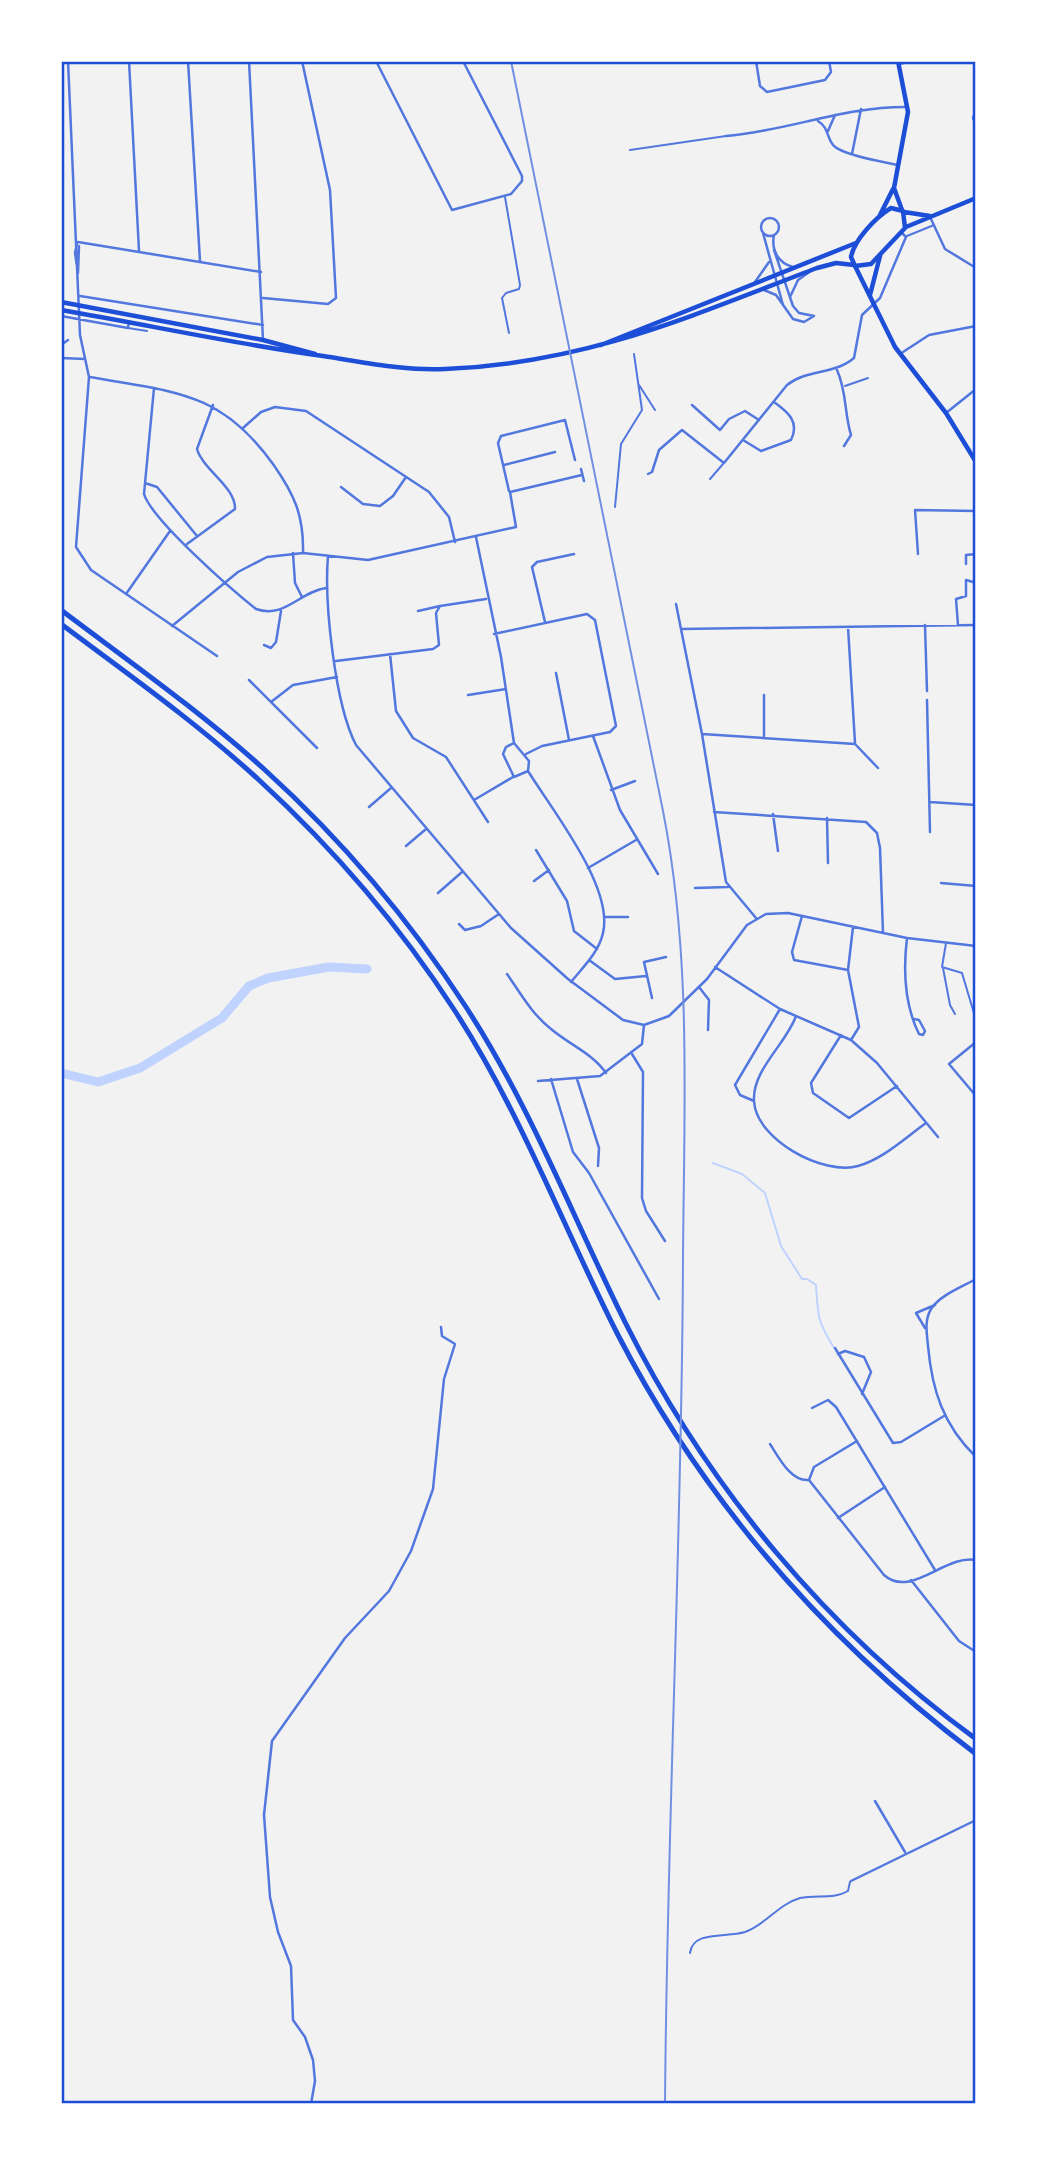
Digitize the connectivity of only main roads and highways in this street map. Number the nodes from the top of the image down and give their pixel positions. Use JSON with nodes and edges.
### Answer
{"nodes":[{"id":1,"x":898,"y":63,"type":"edge"},
{"id":2,"x":894,"y":188,"type":"junction"},
{"id":3,"x":976,"y":198,"type":"edge"},
{"id":4,"x":903,"y":211,"type":"junction"},
{"id":5,"x":880,"y":216,"type":"junction"},
{"id":6,"x":930,"y":216,"type":"junction"},
{"id":7,"x":903,"y":230,"type":"junction"},
{"id":8,"x":856,"y":243,"type":"junction"},
{"id":9,"x":880,"y":256,"type":"junction"},
{"id":10,"x":855,"y":266,"type":"junction"},
{"id":11,"x":870,"y":296,"type":"junction"},
{"id":12,"x":61,"y":302,"type":"edge"},
{"id":13,"x":61,"y":310,"type":"edge"},
{"id":14,"x":596,"y":347,"type":"junction"},
{"id":15,"x":319,"y":356,"type":"junction"},
{"id":16,"x":976,"y":462,"type":"edge"},
{"id":17,"x":61,"y":610,"type":"edge"},
{"id":18,"x":61,"y":624,"type":"edge"},
{"id":19,"x":976,"y":1740,"type":"edge"},
{"id":20,"x":976,"y":1754,"type":"edge"}],
"edges":[{"from":1,"to":2,"type":"main road"},
{"from":2,"to":4,"type":"main road"},
{"from":2,"to":5,"type":"main road"},
{"from":3,"to":6,"type":"main road"},
{"from":4,"to":5,"type":"main road"},
{"from":4,"to":6,"type":"main road"},
{"from":4,"to":7,"type":"main road"},
{"from":5,"to":8,"type":"main road"},
{"from":6,"to":7,"type":"main road"},
{"from":7,"to":9,"type":"main road"},
{"from":8,"to":10,"type":"main road"},
{"from":8,"to":14,"type":"main road"},
{"from":9,"to":10,"type":"main road"},
{"from":9,"to":11,"type":"main road"},
{"from":10,"to":11,"type":"main road"},
{"from":10,"to":14,"type":"main road"},
{"from":11,"to":16,"type":"main road"},
{"from":12,"to":15,"type":"main road"},
{"from":13,"to":15,"type":"main road"},
{"from":14,"to":15,"type":"main road"},
{"from":17,"to":19,"type":"highway"},
{"from":18,"to":20,"type":"highway"}]}
